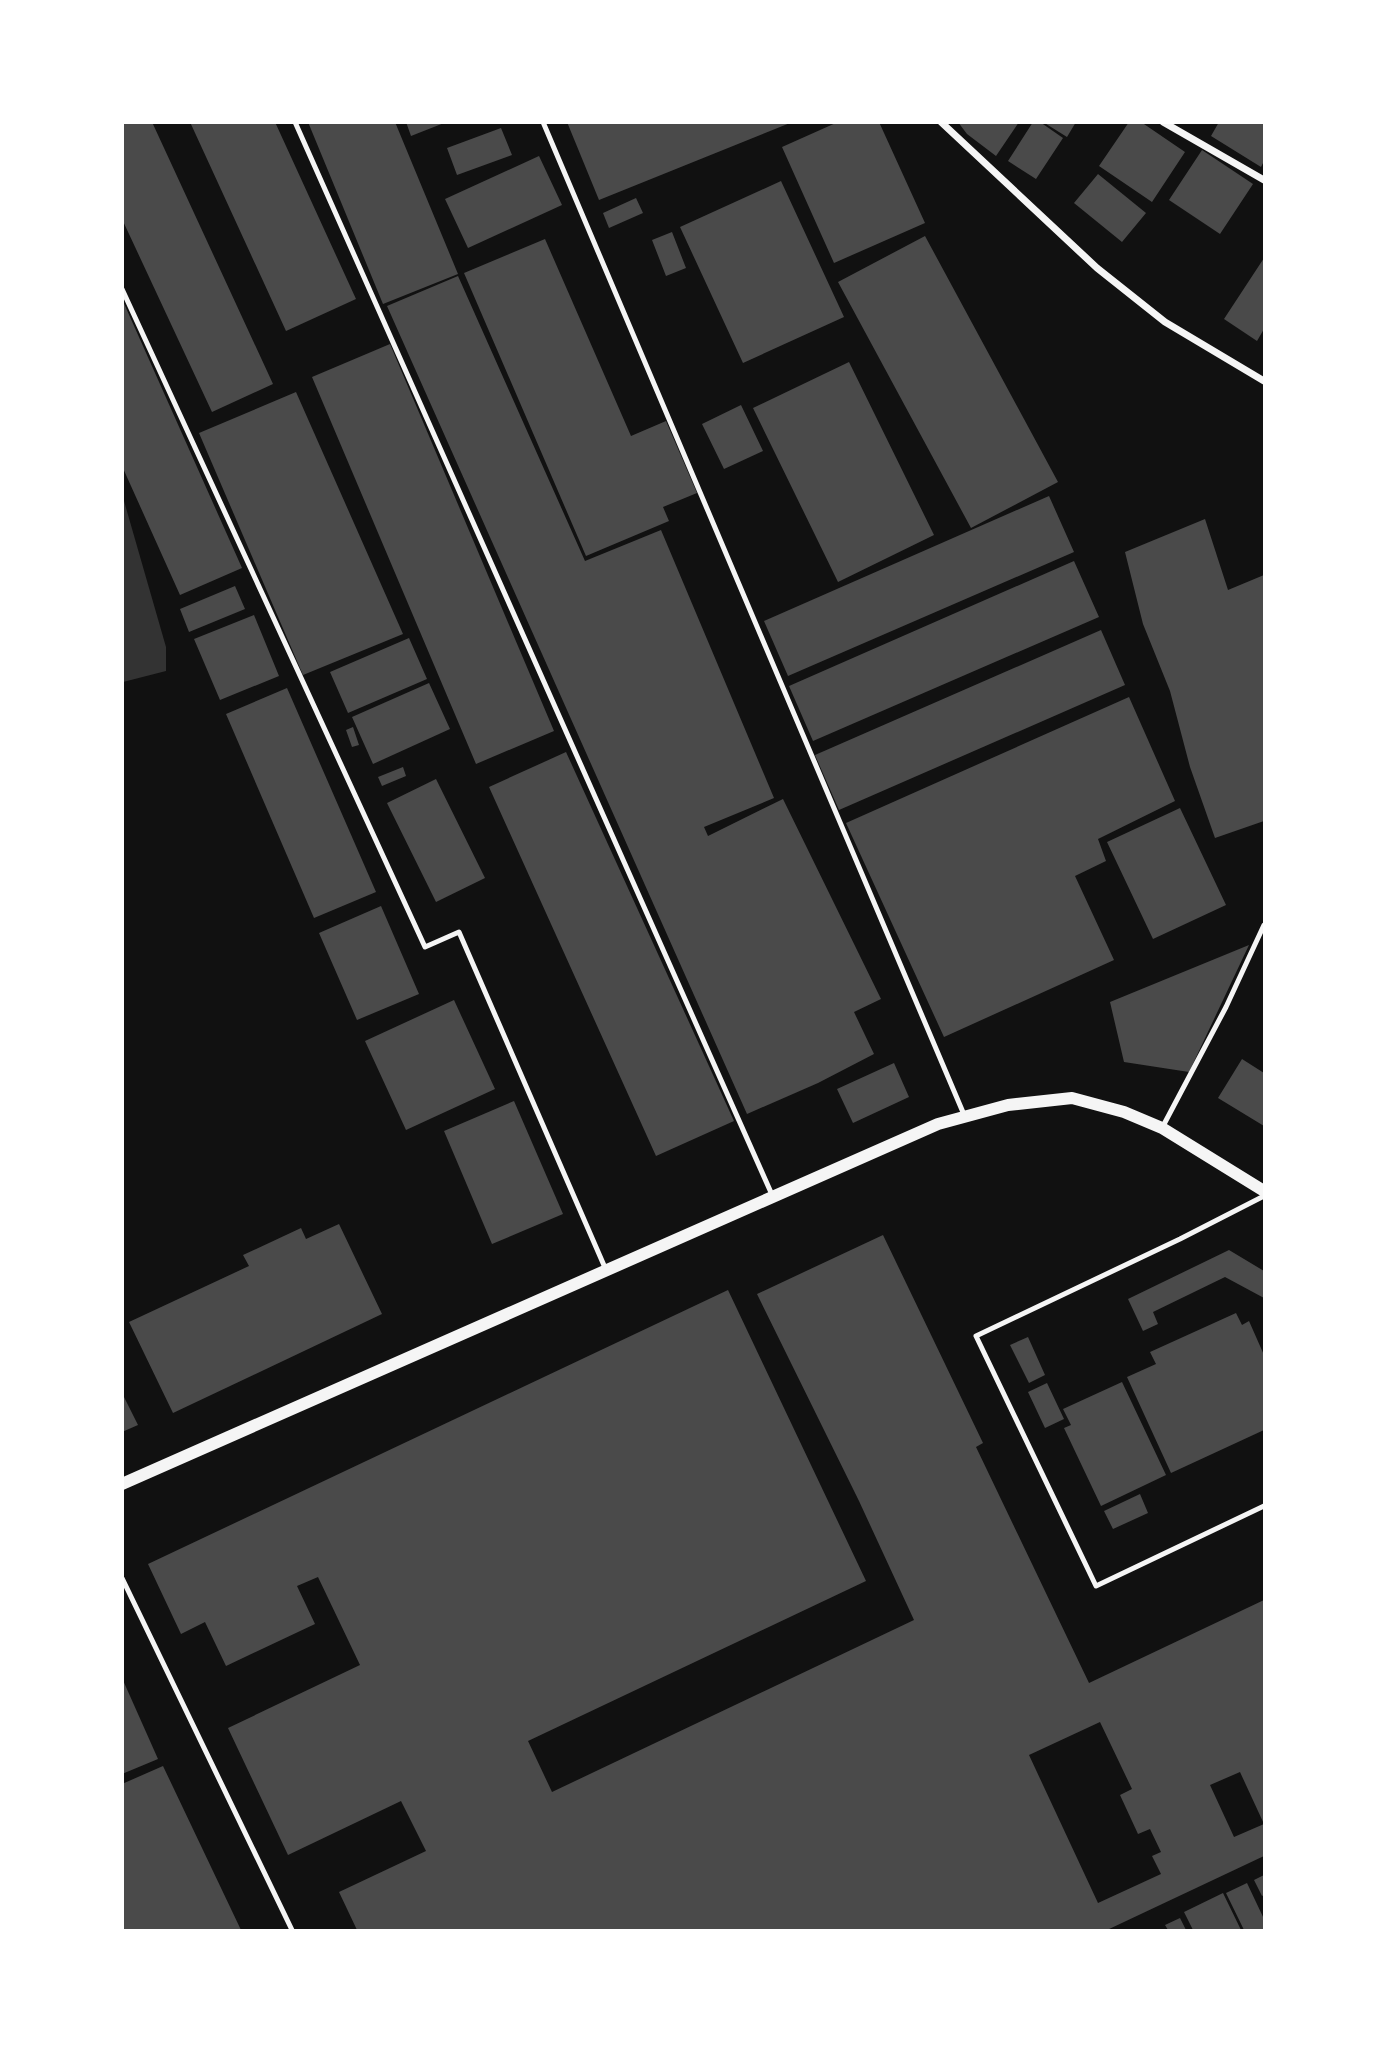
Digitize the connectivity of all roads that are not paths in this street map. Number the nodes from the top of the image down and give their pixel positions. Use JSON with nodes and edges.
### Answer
{"nodes":[{"id":1,"x":295,"y":122,"type":"edge"},
{"id":2,"x":543,"y":122,"type":"edge"},
{"id":3,"x":941,"y":122,"type":"edge"},
{"id":4,"x":1163,"y":122,"type":"edge"},
{"id":5,"x":1265,"y":180,"type":"edge"},
{"id":6,"x":122,"y":289,"type":"edge"},
{"id":7,"x":1265,"y":381,"type":"edge"},
{"id":8,"x":1265,"y":925,"type":"edge"},
{"id":9,"x":965,"y":1116,"type":"junction"},
{"id":10,"x":1162,"y":1128,"type":"junction"},
{"id":11,"x":1265,"y":1193,"type":"edge"},
{"id":12,"x":773,"y":1197,"type":"junction"},
{"id":13,"x":606,"y":1270,"type":"junction"},
{"id":14,"x":122,"y":1484,"type":"edge"},
{"id":15,"x":1265,"y":1506,"type":"edge"},
{"id":16,"x":122,"y":1578,"type":"edge"},
{"id":17,"x":292,"y":1930,"type":"edge"}],
"edges":[{"from":1,"to":12,"type":"lane"},
{"from":2,"to":9,"type":"lane"},
{"from":3,"to":7,"type":"street"},
{"from":4,"to":5,"type":"street"},
{"from":6,"to":13,"type":"lane"},
{"from":8,"to":10,"type":"lane"},
{"from":9,"to":10,"type":"street"},
{"from":9,"to":12,"type":"street"},
{"from":10,"to":11,"type":"street"},
{"from":11,"to":15,"type":"lane"},
{"from":12,"to":13,"type":"street"},
{"from":13,"to":14,"type":"street"},
{"from":16,"to":17,"type":"lane"}]}
